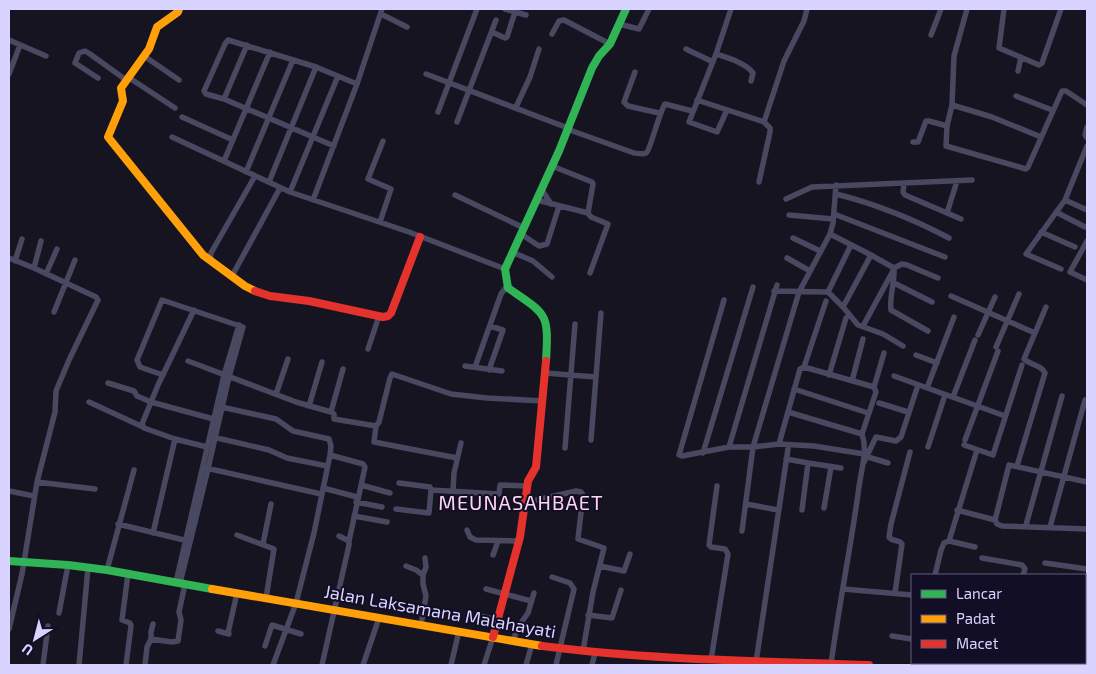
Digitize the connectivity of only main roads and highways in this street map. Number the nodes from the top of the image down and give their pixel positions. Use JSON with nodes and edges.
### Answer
{"nodes":[{"id":1,"x":179,"y":9,"type":"edge"},
{"id":2,"x":626,"y":9,"type":"edge"},
{"id":3,"x":420,"y":237,"type":"road end"},
{"id":4,"x":9,"y":561,"type":"edge"},
{"id":5,"x":493,"y":637,"type":"junction"},
{"id":6,"x":698,"y":662,"type":"edge"},
{"id":7,"x":780,"y":664,"type":"edge"},
{"id":8,"x":821,"y":664,"type":"edge"},
{"id":9,"x":869,"y":665,"type":"edge"}],
"edges":[{"from":1,"to":3,"type":"main road"},
{"from":2,"to":5,"type":"main road"},
{"from":4,"to":5,"type":"main road","name":"Jalan Laksamana Malahayati"},
{"from":5,"to":6,"type":"main road","name":"Jalan Laksamana Malahayati"},
{"from":6,"to":7,"type":"main road","name":"Jalan Laksamana Malahayati"},
{"from":7,"to":8,"type":"main road","name":"Jalan Laksamana Malahayati"},
{"from":8,"to":9,"type":"main road","name":"Jalan Laksamana Malahayati"}]}
